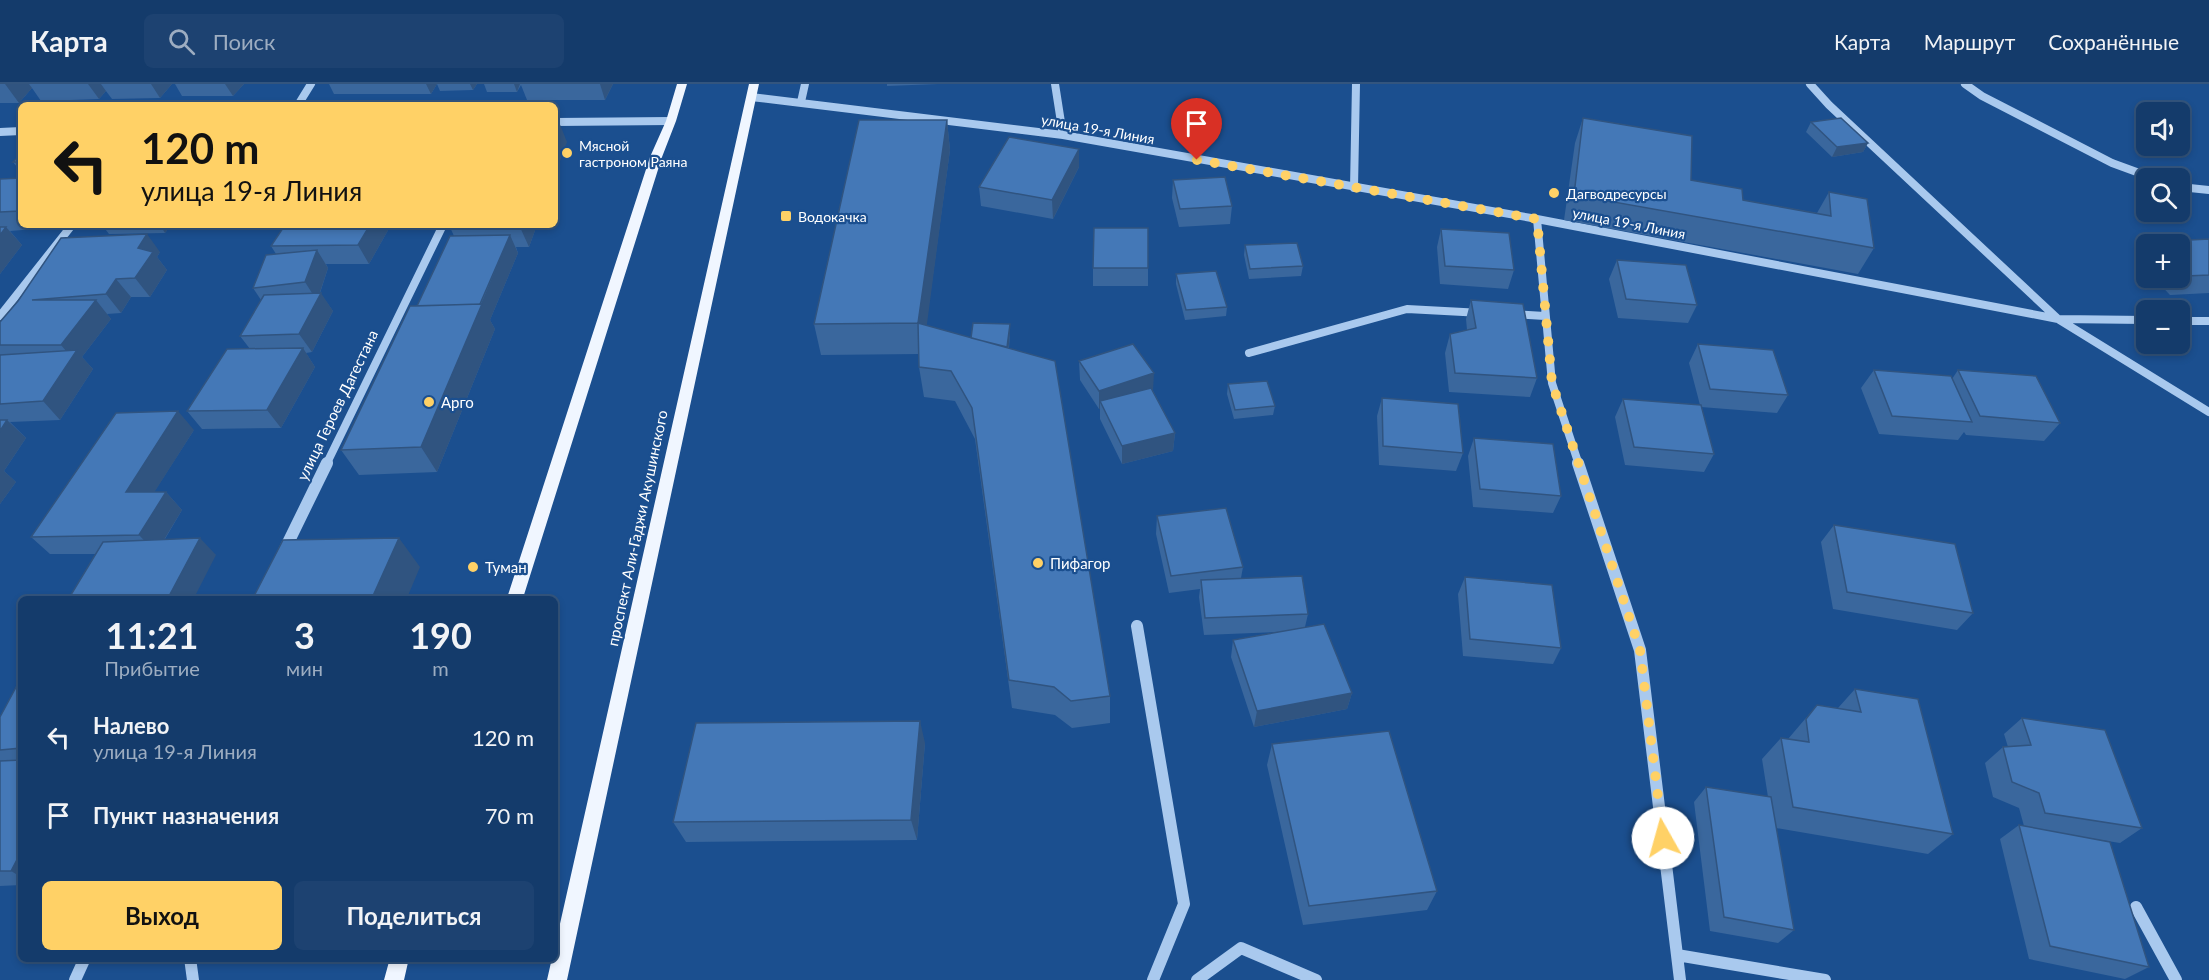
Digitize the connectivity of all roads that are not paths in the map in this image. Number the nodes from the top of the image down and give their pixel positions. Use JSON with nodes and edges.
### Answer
{"nodes":[{"id":1,"x":311,"y":84,"type":"edge"},
{"id":2,"x":682,"y":84,"type":"edge"},
{"id":3,"x":805,"y":84,"type":"edge"},
{"id":4,"x":1055,"y":84,"type":"edge"},
{"id":5,"x":1356,"y":84,"type":"edge"},
{"id":6,"x":1810,"y":84,"type":"edge"},
{"id":7,"x":1965,"y":84,"type":"edge"},
{"id":8,"x":753,"y":90,"type":"edge"},
{"id":9,"x":300,"y":102,"type":"edge"},
{"id":10,"x":801,"y":102,"type":"junction"},
{"id":11,"x":671,"y":121,"type":"junction"},
{"id":12,"x":558,"y":122,"type":"edge"},
{"id":13,"x":18,"y":131,"type":"edge"},
{"id":14,"x":0,"y":132,"type":"edge"},
{"id":15,"x":1063,"y":135,"type":"junction"},
{"id":16,"x":2136,"y":172,"type":"edge"},
{"id":17,"x":2190,"y":188,"type":"edge"},
{"id":18,"x":1354,"y":189,"type":"junction"},
{"id":19,"x":2209,"y":190,"type":"edge"},
{"id":20,"x":1537,"y":219,"type":"junction"},
{"id":21,"x":70,"y":228,"type":"edge"},
{"id":22,"x":442,"y":228,"type":"edge"},
{"id":23,"x":1488,"y":313,"type":"edge"},
{"id":24,"x":1499,"y":314,"type":"edge"},
{"id":25,"x":0,"y":316,"type":"edge"},
{"id":26,"x":1545,"y":316,"type":"junction"},
{"id":27,"x":2058,"y":320,"type":"junction"},
{"id":28,"x":2136,"y":320,"type":"edge"},
{"id":29,"x":2190,"y":321,"type":"edge"},
{"id":30,"x":2209,"y":321,"type":"edge"},
{"id":31,"x":1249,"y":353,"type":"dead end"},
{"id":32,"x":2209,"y":412,"type":"edge"},
{"id":33,"x":276,"y":567,"type":"edge"},
{"id":34,"x":516,"y":596,"type":"edge"},
{"id":35,"x":1137,"y":626,"type":"dead end"},
{"id":36,"x":2136,"y":907,"type":"dead end"},
{"id":37,"x":1677,"y":955,"type":"junction"},
{"id":38,"x":83,"y":962,"type":"edge"},
{"id":39,"x":191,"y":962,"type":"edge"},
{"id":40,"x":399,"y":962,"type":"edge"},
{"id":41,"x":75,"y":980,"type":"edge"},
{"id":42,"x":194,"y":980,"type":"edge"},
{"id":43,"x":394,"y":980,"type":"edge"},
{"id":44,"x":557,"y":980,"type":"edge"},
{"id":45,"x":1153,"y":980,"type":"edge"},
{"id":46,"x":1197,"y":980,"type":"edge"},
{"id":47,"x":1316,"y":980,"type":"edge"},
{"id":48,"x":1680,"y":980,"type":"edge"},
{"id":49,"x":1825,"y":980,"type":"edge"},
{"id":50,"x":2176,"y":980,"type":"edge"}],
"edges":[{"from":1,"to":9,"type":"street"},
{"from":2,"to":11,"type":"main road"},
{"from":3,"to":10,"type":"street"},
{"from":4,"to":15,"type":"street"},
{"from":5,"to":18,"type":"street"},
{"from":6,"to":27,"type":"street"},
{"from":7,"to":16,"type":"street"},
{"from":8,"to":10,"type":"street","name":"улица 19-я Линия"},
{"from":8,"to":44,"type":"main road","name":"проспект Али-Гаджи Акушинского"},
{"from":10,"to":15,"type":"street","name":"улица 19-я Линия"},
{"from":11,"to":12,"type":"street"},
{"from":11,"to":34,"type":"main road"},
{"from":13,"to":14,"type":"street"},
{"from":15,"to":18,"type":"street","name":"улица 19-я Линия"},
{"from":17,"to":19,"type":"street"},
{"from":18,"to":20,"type":"street","name":"улица 19-я Линия"},
{"from":20,"to":26,"type":"street"},
{"from":20,"to":27,"type":"street","name":"улица 19-я Линия"},
{"from":21,"to":25,"type":"street"},
{"from":22,"to":33,"type":"street","name":"улица Героев Дагестана"},
{"from":23,"to":31,"type":"street"},
{"from":24,"to":26,"type":"street"},
{"from":26,"to":37,"type":"street"},
{"from":27,"to":28,"type":"street","name":"улица 19-я Линия"},
{"from":27,"to":32,"type":"street"},
{"from":29,"to":30,"type":"street"},
{"from":35,"to":45,"type":"street"},
{"from":36,"to":50,"type":"street"},
{"from":37,"to":48,"type":"street"},
{"from":37,"to":49,"type":"street"},
{"from":38,"to":41,"type":"street"},
{"from":39,"to":42,"type":"street"},
{"from":40,"to":43,"type":"main road"},
{"from":46,"to":47,"type":"street"}]}
